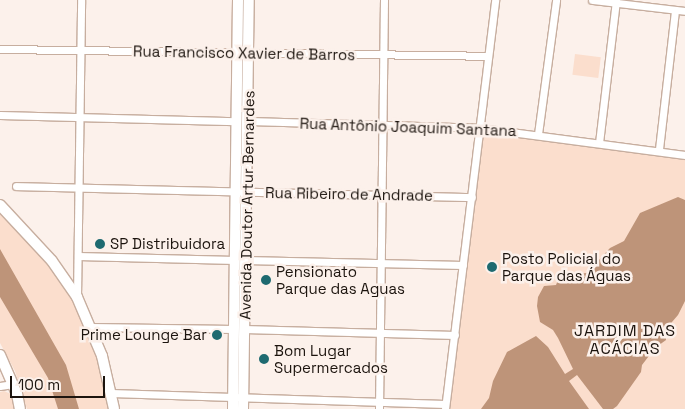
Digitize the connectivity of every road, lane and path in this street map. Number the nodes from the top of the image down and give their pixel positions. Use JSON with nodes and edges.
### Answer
{"nodes":[{"id":1,"x":81,"y":0,"type":"edge"},
{"id":2,"x":238,"y":0,"type":"edge"},
{"id":3,"x":250,"y":0,"type":"edge"},
{"id":4,"x":384,"y":0,"type":"edge"},
{"id":5,"x":495,"y":0,"type":"edge"},
{"id":6,"x":556,"y":0,"type":"edge"},
{"id":7,"x":592,"y":0,"type":"edge"},
{"id":8,"x":616,"y":1,"type":"edge"},
{"id":9,"x":675,"y":10,"type":"junction"},
{"id":10,"x":685,"y":11,"type":"edge"},
{"id":11,"x":0,"y":49,"type":"edge"},
{"id":12,"x":80,"y":51,"type":"junction"},
{"id":13,"x":238,"y":52,"type":"junction"},
{"id":14,"x":249,"y":52,"type":"junction"},
{"id":15,"x":383,"y":54,"type":"junction"},
{"id":16,"x":488,"y":56,"type":"junction"},
{"id":17,"x":0,"y":115,"type":"edge"},
{"id":18,"x":80,"y":117,"type":"junction"},
{"id":19,"x":236,"y":121,"type":"junction"},
{"id":20,"x":249,"y":121,"type":"junction"},
{"id":21,"x":382,"y":125,"type":"junction"},
{"id":22,"x":480,"y":128,"type":"junction"},
{"id":23,"x":538,"y":134,"type":"junction"},
{"id":24,"x":599,"y":143,"type":"junction"},
{"id":25,"x":659,"y":150,"type":"junction"},
{"id":26,"x":685,"y":154,"type":"edge"},
{"id":27,"x":16,"y":186,"type":"dead end"},
{"id":28,"x":79,"y":187,"type":"junction"},
{"id":29,"x":235,"y":191,"type":"junction"},
{"id":30,"x":246,"y":191,"type":"junction"},
{"id":31,"x":382,"y":194,"type":"junction"},
{"id":32,"x":472,"y":197,"type":"junction"},
{"id":33,"x":0,"y":205,"type":"edge"},
{"id":34,"x":78,"y":256,"type":"junction"},
{"id":35,"x":240,"y":260,"type":"junction"},
{"id":36,"x":381,"y":263,"type":"junction"},
{"id":37,"x":463,"y":266,"type":"junction"},
{"id":38,"x":78,"y":272,"type":"junction"},
{"id":39,"x":64,"y":279,"type":"junction"},
{"id":40,"x":78,"y":297,"type":"junction"},
{"id":41,"x":91,"y":327,"type":"junction"},
{"id":42,"x":239,"y":329,"type":"junction"},
{"id":43,"x":380,"y":333,"type":"junction"},
{"id":44,"x":455,"y":335,"type":"junction"},
{"id":45,"x":0,"y":355,"type":"edge"},
{"id":46,"x":13,"y":384,"type":"junction"},
{"id":47,"x":0,"y":386,"type":"edge"},
{"id":48,"x":111,"y":393,"type":"junction"},
{"id":49,"x":238,"y":397,"type":"junction"},
{"id":50,"x":379,"y":405,"type":"edge"},
{"id":51,"x":445,"y":406,"type":"edge"},
{"id":52,"x":20,"y":409,"type":"edge"},
{"id":53,"x":114,"y":409,"type":"edge"},
{"id":54,"x":233,"y":409,"type":"edge"},
{"id":55,"x":243,"y":409,"type":"edge"}],
"edges":[{"from":1,"to":12,"type":"street"},
{"from":2,"to":13,"type":"main road","name":"Avenida Doutor Artur Bernardes"},
{"from":3,"to":14,"type":"main road","name":"Avenida Doutor Artur Bernardes"},
{"from":4,"to":15,"type":"street"},
{"from":5,"to":16,"type":"street"},
{"from":6,"to":23,"type":"street"},
{"from":7,"to":8,"type":"street"},
{"from":8,"to":9,"type":"street"},
{"from":8,"to":24,"type":"street"},
{"from":9,"to":10,"type":"street"},
{"from":9,"to":25,"type":"street"},
{"from":11,"to":12,"type":"street","name":"Rua Francisco Xavier de Barros"},
{"from":12,"to":13,"type":"street","name":"Rua Francisco Xavier de Barros"},
{"from":12,"to":18,"type":"street"},
{"from":13,"to":14,"type":"street","name":"Rua Francisco Xavier de Barros"},
{"from":13,"to":19,"type":"main road","name":"Avenida Doutor Artur Bernardes"},
{"from":14,"to":15,"type":"street","name":"Rua Francisco Xavier de Barros"},
{"from":14,"to":20,"type":"main road","name":"Avenida Doutor Artur Bernardes"},
{"from":15,"to":16,"type":"street","name":"Rua Francisco Xavier de Barros"},
{"from":15,"to":21,"type":"street"},
{"from":16,"to":22,"type":"street"},
{"from":17,"to":18,"type":"street"},
{"from":18,"to":19,"type":"street"},
{"from":18,"to":28,"type":"street"},
{"from":19,"to":29,"type":"main road","name":"Avenida Doutor Artur Bernardes"},
{"from":20,"to":21,"type":"street","name":"Rua Antônio Joaquim Santana"},
{"from":20,"to":30,"type":"main road","name":"Avenida Doutor Artur Bernardes"},
{"from":21,"to":22,"type":"street","name":"Rua Antônio Joaquim Santana"},
{"from":21,"to":31,"type":"street"},
{"from":22,"to":23,"type":"street","name":"Rua Antônio Joaquim Santana"},
{"from":22,"to":32,"type":"street"},
{"from":23,"to":24,"type":"street","name":"Rua Antônio Joaquim Santana"},
{"from":24,"to":25,"type":"street","name":"Rua Antônio Joaquim Santana"},
{"from":25,"to":26,"type":"street","name":"Rua Antônio Joaquim Santana"},
{"from":27,"to":28,"type":"street","name":"Rua Ribeiro de Andrade"},
{"from":28,"to":29,"type":"street","name":"Rua Ribeiro de Andrade"},
{"from":28,"to":34,"type":"street"},
{"from":29,"to":30,"type":"street","name":"Rua Ribeiro de Andrade"},
{"from":29,"to":35,"type":"main road","name":"Avenida Doutor Artur Bernardes"},
{"from":30,"to":31,"type":"street","name":"Rua Ribeiro de Andrade"},
{"from":30,"to":35,"type":"main road","name":"Avenida Doutor Artur Bernardes"},
{"from":31,"to":32,"type":"street","name":"Rua Ribeiro de Andrade"},
{"from":31,"to":36,"type":"street"},
{"from":32,"to":37,"type":"street"},
{"from":33,"to":39,"type":"main road"},
{"from":34,"to":35,"type":"street"},
{"from":34,"to":38,"type":"street"},
{"from":35,"to":36,"type":"street"},
{"from":35,"to":42,"type":"main road","name":"Avenida Doutor Artur Bernardes"},
{"from":36,"to":37,"type":"street"},
{"from":36,"to":43,"type":"street"},
{"from":37,"to":44,"type":"street"},
{"from":38,"to":39,"type":"street"},
{"from":38,"to":40,"type":"street"},
{"from":39,"to":40,"type":"main road"},
{"from":40,"to":41,"type":"main road"},
{"from":41,"to":42,"type":"street"},
{"from":41,"to":48,"type":"main road"},
{"from":42,"to":43,"type":"street"},
{"from":42,"to":49,"type":"main road","name":"Avenida Doutor Artur Bernardes"},
{"from":43,"to":44,"type":"street"},
{"from":43,"to":50,"type":"street"},
{"from":44,"to":51,"type":"street"},
{"from":45,"to":46,"type":"main road"},
{"from":46,"to":47,"type":"street"},
{"from":46,"to":52,"type":"main road"},
{"from":48,"to":49,"type":"street"},
{"from":48,"to":53,"type":"main road"},
{"from":49,"to":50,"type":"street"},
{"from":49,"to":54,"type":"main road","name":"Avenida Doutor Artur Bernardes"},
{"from":49,"to":55,"type":"main road","name":"Avenida Doutor Artur Bernardes"},
{"from":50,"to":51,"type":"street"}]}
